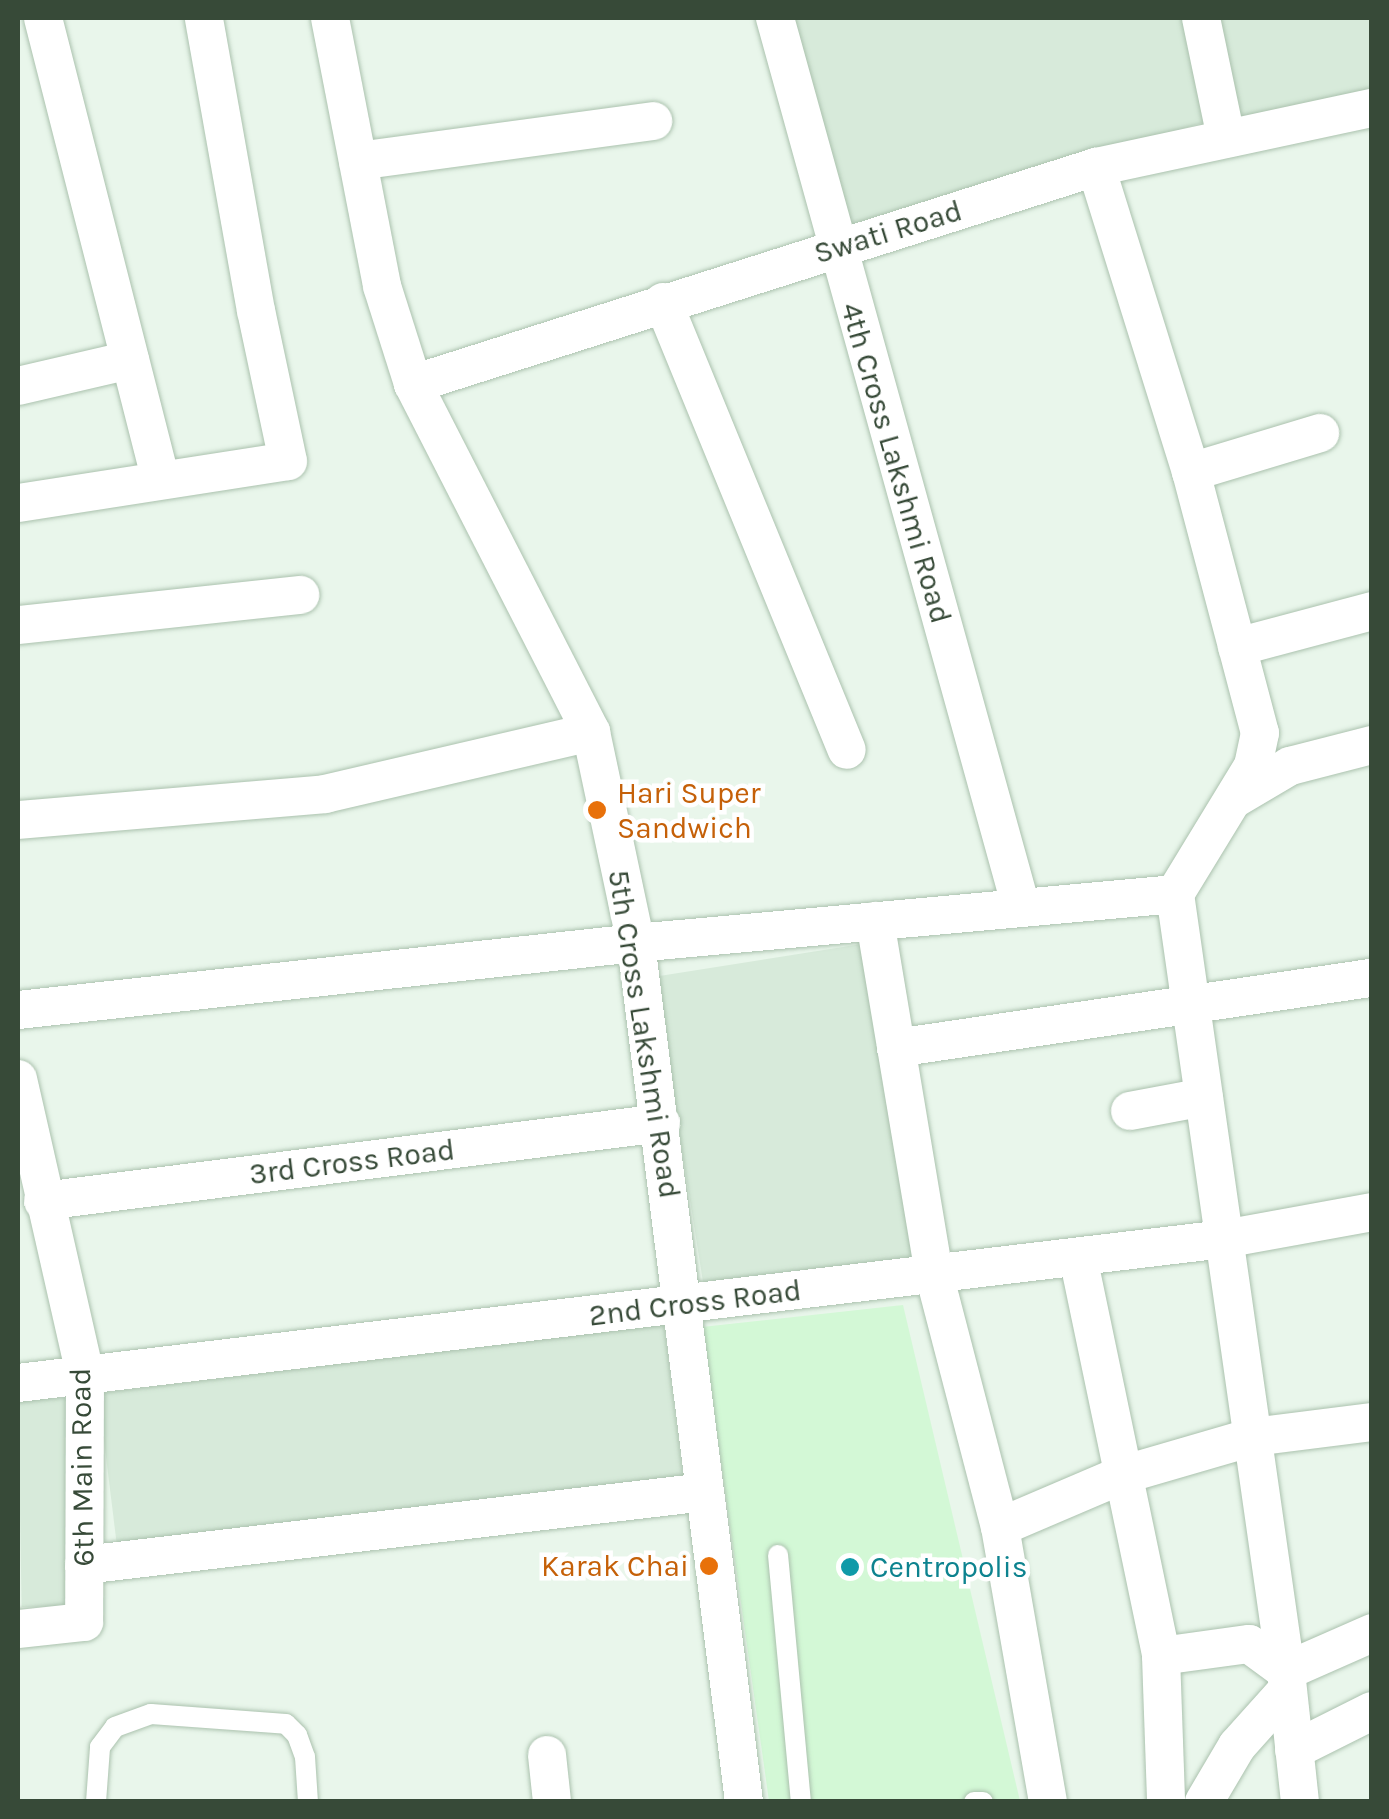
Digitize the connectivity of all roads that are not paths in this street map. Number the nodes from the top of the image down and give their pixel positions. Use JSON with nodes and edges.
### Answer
{"nodes":[{"id":1,"x":43,"y":18,"type":"edge"},
{"id":2,"x":204,"y":18,"type":"edge"},
{"id":3,"x":330,"y":18,"type":"edge"},
{"id":4,"x":775,"y":18,"type":"edge"},
{"id":5,"x":1201,"y":18,"type":"edge"},
{"id":6,"x":1372,"y":108,"type":"edge"},
{"id":7,"x":653,"y":121,"type":"dead end"},
{"id":8,"x":1226,"y":138,"type":"junction"},
{"id":9,"x":358,"y":161,"type":"junction"},
{"id":10,"x":1096,"y":167,"type":"junction"},
{"id":11,"x":836,"y":249,"type":"junction"},
{"id":12,"x":664,"y":302,"type":"junction"},
{"id":13,"x":130,"y":360,"type":"junction"},
{"id":14,"x":413,"y":384,"type":"junction"},
{"id":15,"x":18,"y":386,"type":"edge"},
{"id":16,"x":1320,"y":432,"type":"dead end"},
{"id":17,"x":1191,"y":472,"type":"junction"},
{"id":18,"x":160,"y":478,"type":"junction"},
{"id":19,"x":18,"y":503,"type":"edge"},
{"id":20,"x":300,"y":595,"type":"dead end"},
{"id":21,"x":1372,"y":611,"type":"edge"},
{"id":22,"x":18,"y":625,"type":"edge"},
{"id":23,"x":1237,"y":647,"type":"junction"},
{"id":24,"x":591,"y":732,"type":"junction"},
{"id":25,"x":1372,"y":745,"type":"edge"},
{"id":26,"x":847,"y":750,"type":"dead end"},
{"id":27,"x":1236,"y":798,"type":"junction"},
{"id":28,"x":18,"y":820,"type":"edge"},
{"id":29,"x":1176,"y":894,"type":"junction"},
{"id":30,"x":1021,"y":907,"type":"junction"},
{"id":31,"x":874,"y":921,"type":"junction"},
{"id":32,"x":636,"y":943,"type":"junction"},
{"id":33,"x":1372,"y":978,"type":"edge"},
{"id":34,"x":1192,"y":1008,"type":"junction"},
{"id":35,"x":18,"y":1010,"type":"edge"},
{"id":36,"x":896,"y":1048,"type":"junction"},
{"id":37,"x":18,"y":1080,"type":"edge"},
{"id":38,"x":1204,"y":1096,"type":"junction"},
{"id":39,"x":1130,"y":1111,"type":"dead end"},
{"id":40,"x":660,"y":1123,"type":"junction"},
{"id":41,"x":43,"y":1200,"type":"junction"},
{"id":42,"x":1372,"y":1212,"type":"edge"},
{"id":43,"x":1224,"y":1239,"type":"junction"},
{"id":44,"x":1078,"y":1257,"type":"junction"},
{"id":45,"x":934,"y":1274,"type":"junction"},
{"id":46,"x":682,"y":1304,"type":"junction"},
{"id":47,"x":84,"y":1376,"type":"junction"},
{"id":48,"x":18,"y":1384,"type":"edge"},
{"id":49,"x":1372,"y":1422,"type":"edge"},
{"id":50,"x":1252,"y":1437,"type":"junction"},
{"id":51,"x":1122,"y":1475,"type":"junction"},
{"id":52,"x":706,"y":1492,"type":"junction"},
{"id":53,"x":1000,"y":1527,"type":"junction"},
{"id":54,"x":778,"y":1555,"type":"dead end"},
{"id":55,"x":84,"y":1565,"type":"junction"},
{"id":56,"x":18,"y":1628,"type":"edge"},
{"id":57,"x":1372,"y":1632,"type":"edge"},
{"id":58,"x":1161,"y":1656,"type":"junction"},
{"id":59,"x":1286,"y":1681,"type":"junction"},
{"id":60,"x":1372,"y":1711,"type":"edge"},
{"id":61,"x":1294,"y":1750,"type":"junction"},
{"id":62,"x":546,"y":1755,"type":"dead end"},
{"id":63,"x":96,"y":1802,"type":"edge"},
{"id":64,"x":308,"y":1802,"type":"edge"},
{"id":65,"x":552,"y":1802,"type":"edge"},
{"id":66,"x":744,"y":1802,"type":"edge"},
{"id":67,"x":801,"y":1802,"type":"edge"},
{"id":68,"x":974,"y":1802,"type":"edge"},
{"id":69,"x":983,"y":1802,"type":"edge"},
{"id":70,"x":1048,"y":1802,"type":"edge"},
{"id":71,"x":1166,"y":1802,"type":"edge"},
{"id":72,"x":1204,"y":1802,"type":"edge"},
{"id":73,"x":1300,"y":1802,"type":"edge"}],
"edges":[{"from":1,"to":13,"type":"street"},
{"from":2,"to":18,"type":"street"},
{"from":3,"to":9,"type":"street","name":"5th Cross Lakshmi Road"},
{"from":4,"to":11,"type":"street","name":"4th Cross Lakshmi Road"},
{"from":5,"to":8,"type":"street"},
{"from":6,"to":8,"type":"street","name":"Swati Road"},
{"from":7,"to":9,"type":"street"},
{"from":8,"to":10,"type":"street","name":"Swati Road"},
{"from":9,"to":14,"type":"street","name":"5th Cross Lakshmi Road"},
{"from":10,"to":11,"type":"street","name":"Swati Road"},
{"from":10,"to":17,"type":"street"},
{"from":11,"to":12,"type":"street","name":"Swati Road"},
{"from":11,"to":30,"type":"street","name":"4th Cross Lakshmi Road"},
{"from":12,"to":14,"type":"street","name":"Swati Road"},
{"from":12,"to":26,"type":"street"},
{"from":13,"to":15,"type":"street"},
{"from":13,"to":18,"type":"street"},
{"from":14,"to":24,"type":"street","name":"5th Cross Lakshmi Road"},
{"from":16,"to":17,"type":"street"},
{"from":17,"to":23,"type":"street"},
{"from":18,"to":19,"type":"street"},
{"from":20,"to":22,"type":"street"},
{"from":21,"to":23,"type":"street"},
{"from":23,"to":27,"type":"street"},
{"from":24,"to":28,"type":"street"},
{"from":24,"to":32,"type":"street","name":"5th Cross Lakshmi Road"},
{"from":25,"to":27,"type":"street"},
{"from":27,"to":29,"type":"street"},
{"from":29,"to":30,"type":"street"},
{"from":29,"to":34,"type":"street"},
{"from":30,"to":31,"type":"street"},
{"from":31,"to":32,"type":"street"},
{"from":31,"to":36,"type":"street"},
{"from":32,"to":35,"type":"street"},
{"from":32,"to":40,"type":"street","name":"5th Cross Lakshmi Road"},
{"from":33,"to":34,"type":"street"},
{"from":34,"to":36,"type":"street"},
{"from":34,"to":38,"type":"street"},
{"from":36,"to":45,"type":"street"},
{"from":37,"to":41,"type":"street","name":"6th Main Road"},
{"from":38,"to":39,"type":"street"},
{"from":38,"to":43,"type":"street"},
{"from":40,"to":41,"type":"street","name":"3rd Cross Road"},
{"from":40,"to":46,"type":"street","name":"5th Cross Lakshmi Road"},
{"from":41,"to":47,"type":"street","name":"6th Main Road"},
{"from":42,"to":43,"type":"street","name":"2nd Cross Road"},
{"from":43,"to":44,"type":"street","name":"2nd Cross Road"},
{"from":43,"to":50,"type":"street"},
{"from":44,"to":45,"type":"street","name":"2nd Cross Road"},
{"from":44,"to":51,"type":"street"},
{"from":45,"to":46,"type":"street","name":"2nd Cross Road"},
{"from":45,"to":53,"type":"street"},
{"from":46,"to":47,"type":"street","name":"2nd Cross Road"},
{"from":46,"to":52,"type":"street","name":"5th Cross Lakshmi Road"},
{"from":47,"to":48,"type":"street","name":"2nd Cross Road"},
{"from":47,"to":55,"type":"street","name":"6th Main Road"},
{"from":49,"to":50,"type":"street"},
{"from":50,"to":51,"type":"street"},
{"from":50,"to":59,"type":"street"},
{"from":51,"to":53,"type":"street"},
{"from":51,"to":58,"type":"street"},
{"from":52,"to":55,"type":"street"},
{"from":52,"to":66,"type":"street","name":"5th Cross Lakshmi Road"},
{"from":53,"to":70,"type":"street"},
{"from":54,"to":67,"type":"lane"},
{"from":55,"to":56,"type":"street","name":"6th Main Road"},
{"from":57,"to":59,"type":"street"},
{"from":58,"to":59,"type":"street"},
{"from":58,"to":71,"type":"street"},
{"from":59,"to":61,"type":"street"},
{"from":59,"to":72,"type":"street"},
{"from":60,"to":61,"type":"street"},
{"from":61,"to":73,"type":"street"},
{"from":62,"to":65,"type":"street"},
{"from":63,"to":64,"type":"lane"},
{"from":68,"to":69,"type":"lane"}]}
